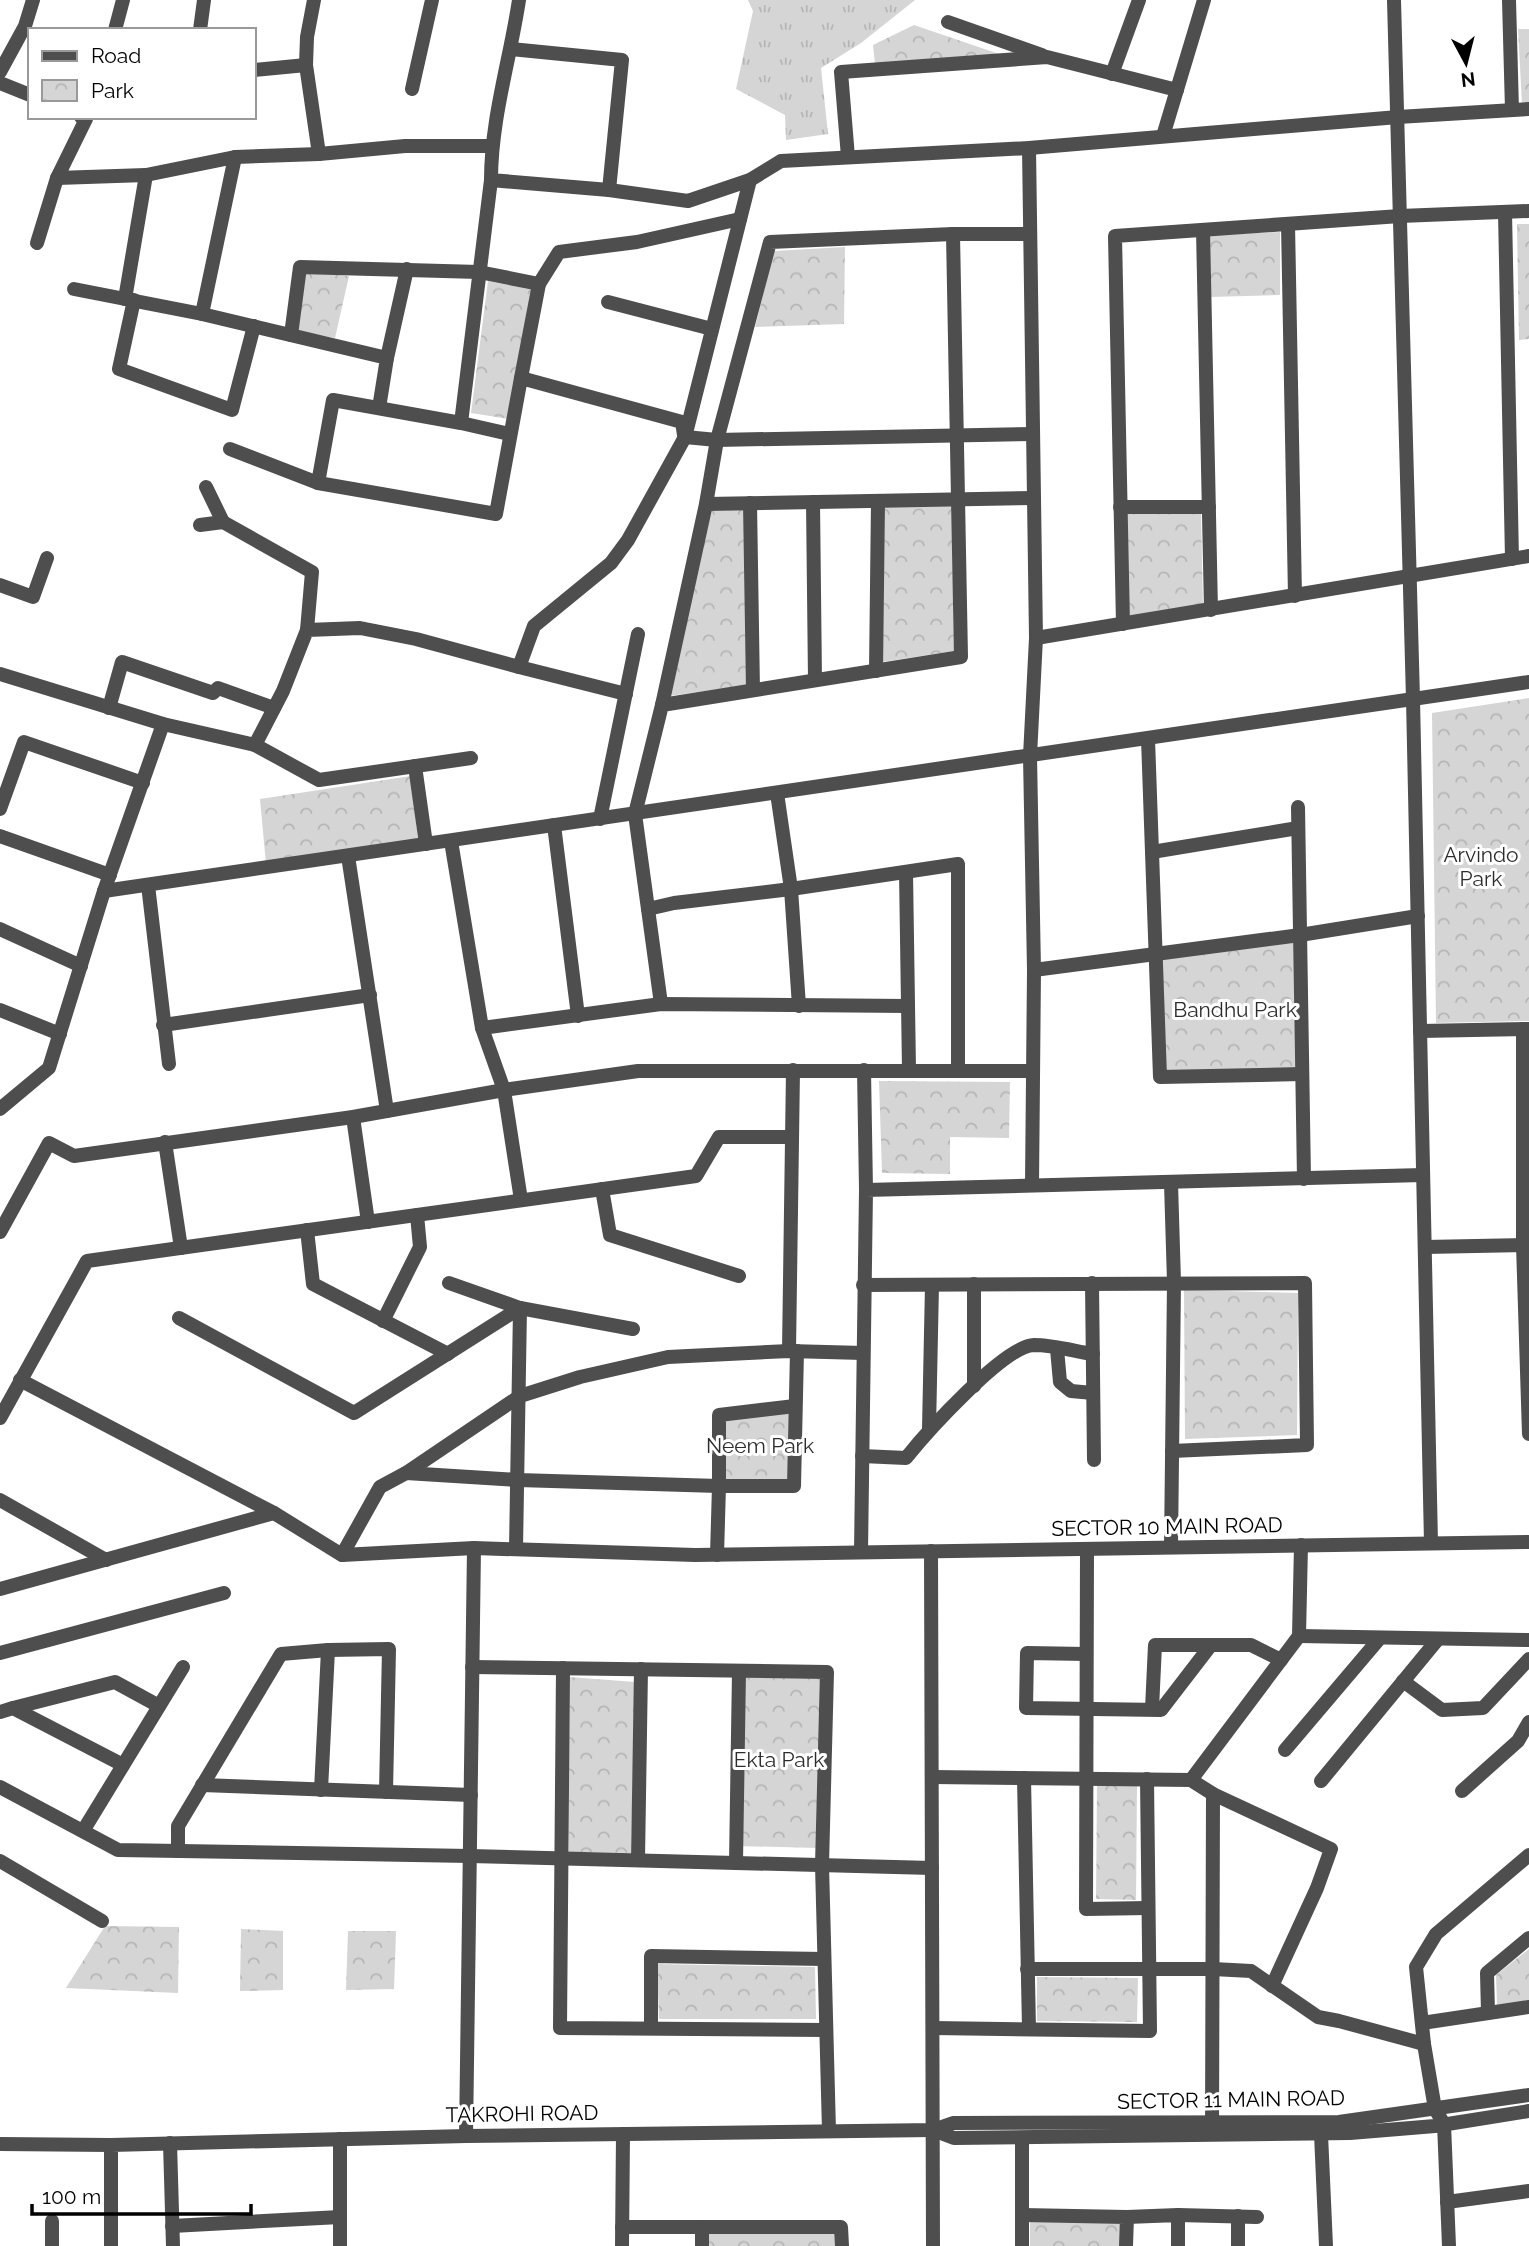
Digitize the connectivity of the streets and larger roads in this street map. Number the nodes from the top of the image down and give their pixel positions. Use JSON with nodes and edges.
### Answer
{"nodes":[{"id":1,"x":33,"y":0,"type":"edge"},
{"id":2,"x":122,"y":0,"type":"edge"},
{"id":3,"x":204,"y":0,"type":"edge"},
{"id":4,"x":314,"y":0,"type":"edge"},
{"id":5,"x":432,"y":0,"type":"edge"},
{"id":6,"x":519,"y":0,"type":"edge"},
{"id":7,"x":1139,"y":0,"type":"edge"},
{"id":8,"x":1204,"y":0,"type":"edge"},
{"id":9,"x":1394,"y":0,"type":"edge"},
{"id":10,"x":1509,"y":0,"type":"edge"},
{"id":11,"x":948,"y":22,"type":"dead end"},
{"id":12,"x":115,"y":28,"type":"edge"},
{"id":13,"x":200,"y":28,"type":"edge"},
{"id":14,"x":511,"y":49,"type":"junction"},
{"id":15,"x":1046,"y":57,"type":"junction"},
{"id":16,"x":306,"y":65,"type":"junction"},
{"id":17,"x":256,"y":70,"type":"edge"},
{"id":18,"x":0,"y":72,"type":"edge"},
{"id":19,"x":1112,"y":74,"type":"junction"},
{"id":20,"x":0,"y":83,"type":"edge"},
{"id":21,"x":412,"y":89,"type":"dead end"},
{"id":22,"x":1177,"y":90,"type":"junction"},
{"id":23,"x":28,"y":94,"type":"edge"},
{"id":24,"x":1529,"y":109,"type":"edge"},
{"id":25,"x":1512,"y":110,"type":"junction"},
{"id":26,"x":1398,"y":117,"type":"junction"},
{"id":27,"x":84,"y":119,"type":"edge"},
{"id":28,"x":1163,"y":136,"type":"junction"},
{"id":29,"x":491,"y":146,"type":"junction"},
{"id":30,"x":1029,"y":148,"type":"junction"},
{"id":31,"x":319,"y":154,"type":"junction"},
{"id":32,"x":235,"y":157,"type":"junction"},
{"id":33,"x":848,"y":157,"type":"junction"},
{"id":34,"x":146,"y":175,"type":"junction"},
{"id":35,"x":57,"y":178,"type":"junction"},
{"id":36,"x":491,"y":180,"type":"junction"},
{"id":37,"x":750,"y":180,"type":"junction"},
{"id":38,"x":609,"y":190,"type":"junction"},
{"id":39,"x":1529,"y":211,"type":"edge"},
{"id":40,"x":1505,"y":212,"type":"junction"},
{"id":41,"x":1400,"y":216,"type":"junction"},
{"id":42,"x":740,"y":219,"type":"junction"},
{"id":43,"x":1288,"y":224,"type":"junction"},
{"id":44,"x":1203,"y":230,"type":"junction"},
{"id":45,"x":953,"y":234,"type":"junction"},
{"id":46,"x":1030,"y":234,"type":"junction"},
{"id":47,"x":37,"y":243,"type":"dead end"},
{"id":48,"x":407,"y":269,"type":"junction"},
{"id":49,"x":479,"y":272,"type":"junction"},
{"id":50,"x":538,"y":284,"type":"junction"},
{"id":51,"x":74,"y":289,"type":"dead end"},
{"id":52,"x":129,"y":300,"type":"junction"},
{"id":53,"x":608,"y":302,"type":"dead end"},
{"id":54,"x":202,"y":314,"type":"junction"},
{"id":55,"x":254,"y":326,"type":"junction"},
{"id":56,"x":712,"y":330,"type":"junction"},
{"id":57,"x":291,"y":335,"type":"junction"},
{"id":58,"x":387,"y":358,"type":"junction"},
{"id":59,"x":521,"y":378,"type":"junction"},
{"id":60,"x":379,"y":408,"type":"junction"},
{"id":61,"x":461,"y":423,"type":"junction"},
{"id":62,"x":509,"y":434,"type":"junction"},
{"id":63,"x":1033,"y":435,"type":"junction"},
{"id":64,"x":956,"y":436,"type":"junction"},
{"id":65,"x":685,"y":437,"type":"junction"},
{"id":66,"x":717,"y":440,"type":"junction"},
{"id":67,"x":230,"y":449,"type":"dead end"},
{"id":68,"x":318,"y":482,"type":"junction"},
{"id":69,"x":206,"y":487,"type":"dead end"},
{"id":70,"x":1034,"y":498,"type":"junction"},
{"id":71,"x":957,"y":499,"type":"junction"},
{"id":72,"x":878,"y":501,"type":"junction"},
{"id":73,"x":813,"y":502,"type":"junction"},
{"id":74,"x":750,"y":503,"type":"junction"},
{"id":75,"x":706,"y":504,"type":"junction"},
{"id":76,"x":1120,"y":507,"type":"junction"},
{"id":77,"x":1209,"y":507,"type":"junction"},
{"id":78,"x":223,"y":522,"type":"junction"},
{"id":79,"x":200,"y":525,"type":"dead end"},
{"id":80,"x":1529,"y":556,"type":"edge"},
{"id":81,"x":47,"y":558,"type":"dead end"},
{"id":82,"x":1512,"y":559,"type":"junction"},
{"id":83,"x":1410,"y":575,"type":"junction"},
{"id":84,"x":0,"y":585,"type":"edge"},
{"id":85,"x":1295,"y":596,"type":"junction"},
{"id":86,"x":1211,"y":610,"type":"junction"},
{"id":87,"x":1123,"y":624,"type":"junction"},
{"id":88,"x":306,"y":630,"type":"junction"},
{"id":89,"x":638,"y":634,"type":"dead end"},
{"id":90,"x":1036,"y":638,"type":"junction"},
{"id":91,"x":519,"y":667,"type":"junction"},
{"id":92,"x":876,"y":671,"type":"junction"},
{"id":93,"x":0,"y":674,"type":"edge"},
{"id":94,"x":815,"y":680,"type":"junction"},
{"id":95,"x":1529,"y":682,"type":"edge"},
{"id":96,"x":753,"y":690,"type":"junction"},
{"id":97,"x":626,"y":694,"type":"junction"},
{"id":98,"x":1413,"y":699,"type":"junction"},
{"id":99,"x":662,"y":705,"type":"junction"},
{"id":100,"x":109,"y":708,"type":"junction"},
{"id":101,"x":274,"y":708,"type":"junction"},
{"id":102,"x":163,"y":724,"type":"junction"},
{"id":103,"x":1148,"y":739,"type":"junction"},
{"id":104,"x":255,"y":745,"type":"junction"},
{"id":105,"x":1030,"y":756,"type":"junction"},
{"id":106,"x":471,"y":758,"type":"dead end"},
{"id":107,"x":415,"y":766,"type":"junction"},
{"id":108,"x":142,"y":783,"type":"junction"},
{"id":109,"x":778,"y":793,"type":"junction"},
{"id":110,"x":1298,"y":807,"type":"dead end"},
{"id":111,"x":0,"y":809,"type":"edge"},
{"id":112,"x":635,"y":814,"type":"junction"},
{"id":113,"x":600,"y":819,"type":"junction"},
{"id":114,"x":554,"y":825,"type":"junction"},
{"id":115,"x":1298,"y":828,"type":"junction"},
{"id":116,"x":0,"y":836,"type":"edge"},
{"id":117,"x":451,"y":841,"type":"junction"},
{"id":118,"x":426,"y":844,"type":"junction"},
{"id":119,"x":1152,"y":852,"type":"junction"},
{"id":120,"x":348,"y":856,"type":"junction"},
{"id":121,"x":906,"y":872,"type":"junction"},
{"id":122,"x":110,"y":875,"type":"junction"},
{"id":123,"x":148,"y":885,"type":"junction"},
{"id":124,"x":791,"y":889,"type":"junction"},
{"id":125,"x":104,"y":891,"type":"junction"},
{"id":126,"x":648,"y":909,"type":"junction"},
{"id":127,"x":1418,"y":916,"type":"junction"},
{"id":128,"x":0,"y":929,"type":"edge"},
{"id":129,"x":1300,"y":935,"type":"junction"},
{"id":130,"x":1155,"y":954,"type":"junction"},
{"id":131,"x":81,"y":966,"type":"junction"},
{"id":132,"x":1034,"y":970,"type":"junction"},
{"id":133,"x":370,"y":995,"type":"junction"},
{"id":134,"x":662,"y":1004,"type":"junction"},
{"id":135,"x":799,"y":1006,"type":"junction"},
{"id":136,"x":908,"y":1006,"type":"junction"},
{"id":137,"x":0,"y":1010,"type":"edge"},
{"id":138,"x":578,"y":1016,"type":"junction"},
{"id":139,"x":163,"y":1025,"type":"junction"},
{"id":140,"x":482,"y":1028,"type":"junction"},
{"id":141,"x":1526,"y":1029,"type":"edge"},
{"id":142,"x":1420,"y":1031,"type":"junction"},
{"id":143,"x":60,"y":1034,"type":"junction"},
{"id":144,"x":169,"y":1064,"type":"dead end"},
{"id":145,"x":793,"y":1070,"type":"junction"},
{"id":146,"x":864,"y":1070,"type":"junction"},
{"id":147,"x":909,"y":1070,"type":"junction"},
{"id":148,"x":958,"y":1070,"type":"junction"},
{"id":149,"x":1033,"y":1070,"type":"junction"},
{"id":150,"x":1302,"y":1073,"type":"junction"},
{"id":151,"x":504,"y":1090,"type":"junction"},
{"id":152,"x":0,"y":1109,"type":"edge"},
{"id":153,"x":387,"y":1111,"type":"junction"},
{"id":154,"x":353,"y":1117,"type":"junction"},
{"id":155,"x":1526,"y":1122,"type":"edge"},
{"id":156,"x":792,"y":1137,"type":"junction"},
{"id":157,"x":165,"y":1142,"type":"junction"},
{"id":158,"x":1423,"y":1175,"type":"junction"},
{"id":159,"x":1304,"y":1179,"type":"junction"},
{"id":160,"x":1171,"y":1183,"type":"junction"},
{"id":161,"x":1032,"y":1185,"type":"junction"},
{"id":162,"x":602,"y":1189,"type":"junction"},
{"id":163,"x":866,"y":1190,"type":"junction"},
{"id":164,"x":521,"y":1200,"type":"junction"},
{"id":165,"x":417,"y":1215,"type":"junction"},
{"id":166,"x":368,"y":1222,"type":"junction"},
{"id":167,"x":307,"y":1230,"type":"junction"},
{"id":168,"x":0,"y":1232,"type":"edge"},
{"id":169,"x":1526,"y":1245,"type":"edge"},
{"id":170,"x":1425,"y":1247,"type":"junction"},
{"id":171,"x":181,"y":1248,"type":"junction"},
{"id":172,"x":739,"y":1276,"type":"dead end"},
{"id":173,"x":1174,"y":1282,"type":"junction"},
{"id":174,"x":449,"y":1283,"type":"dead end"},
{"id":175,"x":1092,"y":1283,"type":"junction"},
{"id":176,"x":974,"y":1284,"type":"junction"},
{"id":177,"x":932,"y":1285,"type":"junction"},
{"id":178,"x":863,"y":1286,"type":"junction"},
{"id":179,"x":520,"y":1308,"type":"junction"},
{"id":180,"x":179,"y":1318,"type":"dead end"},
{"id":181,"x":383,"y":1321,"type":"junction"},
{"id":182,"x":633,"y":1329,"type":"dead end"},
{"id":183,"x":1527,"y":1332,"type":"edge"},
{"id":184,"x":1057,"y":1349,"type":"junction"},
{"id":185,"x":793,"y":1351,"type":"junction"},
{"id":186,"x":863,"y":1353,"type":"junction"},
{"id":187,"x":448,"y":1354,"type":"junction"},
{"id":188,"x":1093,"y":1354,"type":"junction"},
{"id":189,"x":20,"y":1380,"type":"junction"},
{"id":190,"x":974,"y":1386,"type":"junction"},
{"id":191,"x":1093,"y":1393,"type":"junction"},
{"id":192,"x":520,"y":1396,"type":"junction"},
{"id":193,"x":795,"y":1406,"type":"junction"},
{"id":194,"x":0,"y":1418,"type":"edge"},
{"id":195,"x":929,"y":1429,"type":"junction"},
{"id":196,"x":1529,"y":1434,"type":"edge"},
{"id":197,"x":1172,"y":1451,"type":"junction"},
{"id":198,"x":862,"y":1456,"type":"junction"},
{"id":199,"x":1094,"y":1460,"type":"dead end"},
{"id":200,"x":406,"y":1473,"type":"junction"},
{"id":201,"x":518,"y":1480,"type":"junction"},
{"id":202,"x":719,"y":1486,"type":"junction"},
{"id":203,"x":0,"y":1500,"type":"edge"},
{"id":204,"x":274,"y":1513,"type":"junction"},
{"id":205,"x":1529,"y":1542,"type":"edge"},
{"id":206,"x":1431,"y":1543,"type":"junction"},
{"id":207,"x":1301,"y":1545,"type":"junction"},
{"id":208,"x":474,"y":1548,"type":"junction"},
{"id":209,"x":1171,"y":1548,"type":"junction"},
{"id":210,"x":516,"y":1549,"type":"junction"},
{"id":211,"x":1087,"y":1549,"type":"junction"},
{"id":212,"x":931,"y":1551,"type":"junction"},
{"id":213,"x":861,"y":1552,"type":"junction"},
{"id":214,"x":342,"y":1555,"type":"junction"},
{"id":215,"x":717,"y":1555,"type":"junction"},
{"id":216,"x":106,"y":1560,"type":"junction"},
{"id":217,"x":0,"y":1589,"type":"edge"},
{"id":218,"x":224,"y":1593,"type":"dead end"},
{"id":219,"x":1299,"y":1636,"type":"junction"},
{"id":220,"x":1380,"y":1638,"type":"junction"},
{"id":221,"x":1438,"y":1639,"type":"junction"},
{"id":222,"x":1529,"y":1640,"type":"edge"},
{"id":223,"x":1211,"y":1645,"type":"junction"},
{"id":224,"x":328,"y":1650,"type":"junction"},
{"id":225,"x":0,"y":1653,"type":"edge"},
{"id":226,"x":1086,"y":1654,"type":"junction"},
{"id":227,"x":1529,"y":1659,"type":"edge"},
{"id":228,"x":1281,"y":1660,"type":"junction"},
{"id":229,"x":183,"y":1667,"type":"dead end"},
{"id":230,"x":472,"y":1667,"type":"junction"},
{"id":231,"x":563,"y":1668,"type":"junction"},
{"id":232,"x":641,"y":1670,"type":"junction"},
{"id":233,"x":739,"y":1671,"type":"junction"},
{"id":234,"x":1403,"y":1681,"type":"junction"},
{"id":235,"x":159,"y":1706,"type":"junction"},
{"id":236,"x":1086,"y":1709,"type":"junction"},
{"id":237,"x":1152,"y":1709,"type":"junction"},
{"id":238,"x":6,"y":1710,"type":"edge"},
{"id":239,"x":1529,"y":1722,"type":"edge"},
{"id":240,"x":1285,"y":1750,"type":"dead end"},
{"id":241,"x":123,"y":1765,"type":"junction"},
{"id":242,"x":932,"y":1777,"type":"junction"},
{"id":243,"x":1024,"y":1778,"type":"junction"},
{"id":244,"x":1085,"y":1779,"type":"junction"},
{"id":245,"x":1147,"y":1779,"type":"junction"},
{"id":246,"x":1191,"y":1780,"type":"junction"},
{"id":247,"x":1321,"y":1781,"type":"dead end"},
{"id":248,"x":202,"y":1785,"type":"junction"},
{"id":249,"x":0,"y":1787,"type":"edge"},
{"id":250,"x":321,"y":1790,"type":"junction"},
{"id":251,"x":1462,"y":1791,"type":"dead end"},
{"id":252,"x":386,"y":1792,"type":"junction"},
{"id":253,"x":1213,"y":1794,"type":"junction"},
{"id":254,"x":471,"y":1795,"type":"junction"},
{"id":255,"x":83,"y":1831,"type":"junction"},
{"id":256,"x":178,"y":1851,"type":"junction"},
{"id":257,"x":1529,"y":1855,"type":"edge"},
{"id":258,"x":470,"y":1856,"type":"junction"},
{"id":259,"x":562,"y":1858,"type":"junction"},
{"id":260,"x":638,"y":1860,"type":"junction"},
{"id":261,"x":0,"y":1861,"type":"edge"},
{"id":262,"x":736,"y":1863,"type":"junction"},
{"id":263,"x":822,"y":1865,"type":"junction"},
{"id":264,"x":932,"y":1868,"type":"junction"},
{"id":265,"x":1149,"y":1908,"type":"junction"},
{"id":266,"x":102,"y":1921,"type":"dead end"},
{"id":267,"x":1529,"y":1938,"type":"edge"},
{"id":268,"x":824,"y":1959,"type":"junction"},
{"id":269,"x":1027,"y":1969,"type":"junction"},
{"id":270,"x":1149,"y":1969,"type":"junction"},
{"id":271,"x":1213,"y":1969,"type":"junction"},
{"id":272,"x":1272,"y":1986,"type":"junction"},
{"id":273,"x":1529,"y":2007,"type":"edge"},
{"id":274,"x":1489,"y":2013,"type":"junction"},
{"id":275,"x":1422,"y":2023,"type":"junction"},
{"id":276,"x":650,"y":2028,"type":"junction"},
{"id":277,"x":933,"y":2028,"type":"junction"},
{"id":278,"x":1029,"y":2029,"type":"junction"},
{"id":279,"x":826,"y":2030,"type":"junction"},
{"id":280,"x":1424,"y":2044,"type":"junction"},
{"id":281,"x":1529,"y":2095,"type":"edge"},
{"id":282,"x":1435,"y":2109,"type":"junction"},
{"id":283,"x":1529,"y":2111,"type":"edge"},
{"id":284,"x":1444,"y":2124,"type":"junction"},
{"id":285,"x":1212,"y":2129,"type":"junction"},
{"id":286,"x":933,"y":2130,"type":"junction"},
{"id":287,"x":829,"y":2131,"type":"junction"},
{"id":288,"x":623,"y":2134,"type":"junction"},
{"id":289,"x":1321,"y":2134,"type":"junction"},
{"id":290,"x":466,"y":2136,"type":"junction"},
{"id":291,"x":1022,"y":2138,"type":"junction"},
{"id":292,"x":340,"y":2139,"type":"junction"},
{"id":293,"x":170,"y":2143,"type":"junction"},
{"id":294,"x":0,"y":2144,"type":"edge"},
{"id":295,"x":111,"y":2145,"type":"junction"},
{"id":296,"x":1529,"y":2191,"type":"edge"},
{"id":297,"x":1447,"y":2202,"type":"junction"},
{"id":298,"x":1022,"y":2215,"type":"junction"},
{"id":299,"x":1178,"y":2215,"type":"junction"},
{"id":300,"x":1238,"y":2216,"type":"junction"},
{"id":301,"x":340,"y":2217,"type":"junction"},
{"id":302,"x":1127,"y":2217,"type":"junction"},
{"id":303,"x":1257,"y":2217,"type":"dead end"},
{"id":304,"x":52,"y":2221,"type":"dead end"},
{"id":305,"x":172,"y":2226,"type":"junction"},
{"id":306,"x":622,"y":2227,"type":"junction"},
{"id":307,"x":702,"y":2227,"type":"junction"},
{"id":308,"x":52,"y":2246,"type":"edge"},
{"id":309,"x":111,"y":2246,"type":"edge"},
{"id":310,"x":173,"y":2246,"type":"edge"},
{"id":311,"x":340,"y":2246,"type":"edge"},
{"id":312,"x":622,"y":2246,"type":"edge"},
{"id":313,"x":702,"y":2246,"type":"edge"},
{"id":314,"x":842,"y":2246,"type":"edge"},
{"id":315,"x":933,"y":2246,"type":"edge"},
{"id":316,"x":1022,"y":2246,"type":"edge"},
{"id":317,"x":1126,"y":2246,"type":"edge"},
{"id":318,"x":1178,"y":2246,"type":"edge"},
{"id":319,"x":1238,"y":2246,"type":"edge"},
{"id":320,"x":1326,"y":2246,"type":"edge"},
{"id":321,"x":1449,"y":2246,"type":"edge"}],
"edges":[{"from":1,"to":18,"type":"street"},
{"from":2,"to":12,"type":"street"},
{"from":3,"to":13,"type":"street"},
{"from":4,"to":16,"type":"street"},
{"from":5,"to":21,"type":"street"},
{"from":6,"to":14,"type":"street"},
{"from":7,"to":19,"type":"street"},
{"from":8,"to":22,"type":"street"},
{"from":9,"to":26,"type":"street"},
{"from":10,"to":25,"type":"street"},
{"from":11,"to":15,"type":"street"},
{"from":14,"to":29,"type":"street"},
{"from":14,"to":38,"type":"street"},
{"from":15,"to":19,"type":"street"},
{"from":15,"to":33,"type":"street"},
{"from":16,"to":17,"type":"street"},
{"from":16,"to":31,"type":"street"},
{"from":19,"to":22,"type":"street"},
{"from":20,"to":23,"type":"street"},
{"from":22,"to":28,"type":"street"},
{"from":24,"to":25,"type":"street"},
{"from":25,"to":26,"type":"street"},
{"from":26,"to":28,"type":"street"},
{"from":26,"to":41,"type":"street"},
{"from":27,"to":35,"type":"street"},
{"from":28,"to":30,"type":"street"},
{"from":29,"to":31,"type":"street"},
{"from":29,"to":36,"type":"street"},
{"from":30,"to":33,"type":"street"},
{"from":30,"to":46,"type":"street"},
{"from":31,"to":32,"type":"street"},
{"from":32,"to":34,"type":"street"},
{"from":32,"to":54,"type":"street"},
{"from":33,"to":37,"type":"street"},
{"from":34,"to":35,"type":"street"},
{"from":34,"to":52,"type":"street"},
{"from":35,"to":47,"type":"street"},
{"from":36,"to":38,"type":"street"},
{"from":36,"to":49,"type":"street"},
{"from":37,"to":38,"type":"street"},
{"from":37,"to":42,"type":"street"},
{"from":39,"to":40,"type":"street"},
{"from":40,"to":41,"type":"street"},
{"from":40,"to":82,"type":"street"},
{"from":41,"to":43,"type":"street"},
{"from":41,"to":83,"type":"street"},
{"from":42,"to":50,"type":"street"},
{"from":42,"to":56,"type":"street"},
{"from":43,"to":44,"type":"street"},
{"from":43,"to":85,"type":"street"},
{"from":44,"to":76,"type":"street"},
{"from":44,"to":77,"type":"street"},
{"from":45,"to":46,"type":"street"},
{"from":45,"to":64,"type":"street"},
{"from":45,"to":66,"type":"street"},
{"from":46,"to":63,"type":"street"},
{"from":48,"to":49,"type":"street"},
{"from":48,"to":57,"type":"street"},
{"from":48,"to":58,"type":"street"},
{"from":49,"to":50,"type":"street"},
{"from":49,"to":61,"type":"street"},
{"from":50,"to":59,"type":"street"},
{"from":51,"to":52,"type":"street"},
{"from":52,"to":54,"type":"street"},
{"from":52,"to":55,"type":"street"},
{"from":53,"to":56,"type":"street"},
{"from":54,"to":55,"type":"street"},
{"from":55,"to":57,"type":"street"},
{"from":56,"to":65,"type":"street"},
{"from":57,"to":58,"type":"street"},
{"from":58,"to":60,"type":"street"},
{"from":59,"to":62,"type":"street"},
{"from":59,"to":65,"type":"street"},
{"from":60,"to":61,"type":"street"},
{"from":60,"to":68,"type":"street"},
{"from":61,"to":62,"type":"street"},
{"from":62,"to":68,"type":"street"},
{"from":63,"to":64,"type":"street"},
{"from":63,"to":70,"type":"street"},
{"from":64,"to":66,"type":"street"},
{"from":64,"to":71,"type":"street"},
{"from":65,"to":66,"type":"street"},
{"from":65,"to":91,"type":"street"},
{"from":66,"to":75,"type":"street"},
{"from":67,"to":68,"type":"street"},
{"from":69,"to":78,"type":"street"},
{"from":70,"to":71,"type":"street"},
{"from":70,"to":90,"type":"street"},
{"from":71,"to":72,"type":"street"},
{"from":71,"to":92,"type":"street"},
{"from":72,"to":73,"type":"street"},
{"from":72,"to":92,"type":"street"},
{"from":73,"to":74,"type":"street"},
{"from":73,"to":94,"type":"street"},
{"from":74,"to":75,"type":"street"},
{"from":74,"to":96,"type":"street"},
{"from":75,"to":99,"type":"street"},
{"from":76,"to":77,"type":"street"},
{"from":76,"to":87,"type":"street"},
{"from":77,"to":86,"type":"street"},
{"from":78,"to":79,"type":"street"},
{"from":78,"to":88,"type":"street"},
{"from":80,"to":82,"type":"street"},
{"from":81,"to":84,"type":"street"},
{"from":82,"to":83,"type":"street"},
{"from":83,"to":85,"type":"street"},
{"from":83,"to":98,"type":"street"},
{"from":85,"to":86,"type":"street"},
{"from":86,"to":87,"type":"street"},
{"from":87,"to":90,"type":"street"},
{"from":88,"to":91,"type":"street"},
{"from":88,"to":101,"type":"street"},
{"from":89,"to":97,"type":"street"},
{"from":90,"to":105,"type":"street"},
{"from":91,"to":97,"type":"street"},
{"from":92,"to":94,"type":"street"},
{"from":93,"to":100,"type":"street"},
{"from":94,"to":96,"type":"street"},
{"from":95,"to":98,"type":"street"},
{"from":96,"to":99,"type":"street"},
{"from":97,"to":113,"type":"street"},
{"from":98,"to":103,"type":"street"},
{"from":98,"to":127,"type":"street"},
{"from":99,"to":112,"type":"street"},
{"from":100,"to":101,"type":"street"},
{"from":100,"to":102,"type":"street"},
{"from":101,"to":104,"type":"street"},
{"from":102,"to":104,"type":"street"},
{"from":102,"to":108,"type":"street"},
{"from":103,"to":105,"type":"street"},
{"from":103,"to":119,"type":"street"},
{"from":104,"to":107,"type":"street"},
{"from":105,"to":109,"type":"street"},
{"from":105,"to":132,"type":"street"},
{"from":106,"to":107,"type":"street"},
{"from":107,"to":118,"type":"street"},
{"from":108,"to":111,"type":"street"},
{"from":108,"to":122,"type":"street"},
{"from":109,"to":112,"type":"street"},
{"from":109,"to":124,"type":"street"},
{"from":110,"to":115,"type":"street"},
{"from":112,"to":113,"type":"street"},
{"from":112,"to":126,"type":"street"},
{"from":113,"to":114,"type":"street"},
{"from":114,"to":117,"type":"street"},
{"from":114,"to":138,"type":"street"},
{"from":115,"to":119,"type":"street"},
{"from":115,"to":129,"type":"street"},
{"from":116,"to":122,"type":"street"},
{"from":117,"to":118,"type":"street"},
{"from":117,"to":140,"type":"street"},
{"from":118,"to":120,"type":"street"},
{"from":119,"to":130,"type":"street"},
{"from":120,"to":123,"type":"street"},
{"from":120,"to":133,"type":"street"},
{"from":121,"to":124,"type":"street"},
{"from":121,"to":136,"type":"street"},
{"from":121,"to":148,"type":"street"},
{"from":122,"to":125,"type":"street"},
{"from":123,"to":125,"type":"street"},
{"from":123,"to":139,"type":"street"},
{"from":124,"to":126,"type":"street"},
{"from":124,"to":135,"type":"street"},
{"from":125,"to":131,"type":"street"},
{"from":126,"to":134,"type":"street"},
{"from":127,"to":129,"type":"street"},
{"from":127,"to":142,"type":"street"},
{"from":128,"to":131,"type":"street"},
{"from":129,"to":130,"type":"street"},
{"from":129,"to":150,"type":"street"},
{"from":130,"to":132,"type":"street"},
{"from":130,"to":150,"type":"street"},
{"from":131,"to":143,"type":"street"},
{"from":132,"to":149,"type":"street"},
{"from":133,"to":139,"type":"street"},
{"from":133,"to":153,"type":"street"},
{"from":134,"to":135,"type":"street"},
{"from":134,"to":138,"type":"street"},
{"from":135,"to":136,"type":"street"},
{"from":136,"to":147,"type":"street"},
{"from":137,"to":143,"type":"street"},
{"from":138,"to":140,"type":"street"},
{"from":139,"to":144,"type":"street"},
{"from":140,"to":151,"type":"street"},
{"from":141,"to":142,"type":"street"},
{"from":141,"to":155,"type":"street"},
{"from":142,"to":158,"type":"street"},
{"from":143,"to":152,"type":"street"},
{"from":145,"to":146,"type":"street"},
{"from":145,"to":151,"type":"street"},
{"from":145,"to":156,"type":"street"},
{"from":146,"to":147,"type":"street"},
{"from":146,"to":163,"type":"street"},
{"from":147,"to":148,"type":"street"},
{"from":148,"to":149,"type":"street"},
{"from":149,"to":161,"type":"street"},
{"from":150,"to":159,"type":"street"},
{"from":151,"to":153,"type":"street"},
{"from":151,"to":164,"type":"street"},
{"from":153,"to":154,"type":"street"},
{"from":154,"to":157,"type":"street"},
{"from":154,"to":166,"type":"street"},
{"from":155,"to":169,"type":"street"},
{"from":156,"to":162,"type":"street"},
{"from":156,"to":185,"type":"street"},
{"from":157,"to":168,"type":"street"},
{"from":157,"to":171,"type":"street"},
{"from":158,"to":159,"type":"street"},
{"from":158,"to":170,"type":"street"},
{"from":159,"to":160,"type":"street"},
{"from":160,"to":161,"type":"street"},
{"from":160,"to":173,"type":"street"},
{"from":161,"to":163,"type":"street"},
{"from":162,"to":164,"type":"street"},
{"from":162,"to":172,"type":"street"},
{"from":163,"to":178,"type":"street"},
{"from":164,"to":165,"type":"street"},
{"from":165,"to":166,"type":"street"},
{"from":165,"to":181,"type":"street"},
{"from":166,"to":167,"type":"street"},
{"from":167,"to":171,"type":"street"},
{"from":167,"to":181,"type":"street"},
{"from":169,"to":170,"type":"street"},
{"from":169,"to":183,"type":"street"},
{"from":170,"to":206,"type":"street"},
{"from":171,"to":189,"type":"street"},
{"from":173,"to":175,"type":"street"},
{"from":173,"to":197,"type":"street"},
{"from":173,"to":197,"type":"street"},
{"from":174,"to":179,"type":"street"},
{"from":175,"to":176,"type":"street"},
{"from":175,"to":188,"type":"street"},
{"from":176,"to":177,"type":"street"},
{"from":176,"to":190,"type":"street"},
{"from":177,"to":178,"type":"street"},
{"from":177,"to":195,"type":"street"},
{"from":178,"to":186,"type":"street"},
{"from":179,"to":182,"type":"street"},
{"from":179,"to":187,"type":"street"},
{"from":179,"to":192,"type":"street"},
{"from":180,"to":187,"type":"street"},
{"from":181,"to":187,"type":"street"},
{"from":183,"to":196,"type":"street"},
{"from":184,"to":188,"type":"street"},
{"from":184,"to":190,"type":"street"},
{"from":184,"to":191,"type":"street"},
{"from":185,"to":186,"type":"street"},
{"from":185,"to":192,"type":"street"},
{"from":185,"to":193,"type":"street"},
{"from":186,"to":198,"type":"street"},
{"from":188,"to":191,"type":"street"},
{"from":189,"to":194,"type":"street"},
{"from":189,"to":204,"type":"street"},
{"from":190,"to":195,"type":"street"},
{"from":191,"to":199,"type":"street"},
{"from":192,"to":200,"type":"street"},
{"from":192,"to":201,"type":"street"},
{"from":193,"to":202,"type":"street"},
{"from":193,"to":202,"type":"street"},
{"from":195,"to":198,"type":"street"},
{"from":197,"to":209,"type":"street"},
{"from":198,"to":213,"type":"street"},
{"from":200,"to":201,"type":"street"},
{"from":200,"to":214,"type":"street"},
{"from":201,"to":202,"type":"street"},
{"from":201,"to":210,"type":"street"},
{"from":202,"to":215,"type":"street"},
{"from":203,"to":216,"type":"street"},
{"from":204,"to":214,"type":"street"},
{"from":204,"to":216,"type":"street"},
{"from":205,"to":206,"type":"street","name":"SECTOR 10 MAIN ROAD"},
{"from":206,"to":207,"type":"street","name":"SECTOR 10 MAIN ROAD"},
{"from":207,"to":209,"type":"street","name":"SECTOR 10 MAIN ROAD"},
{"from":207,"to":219,"type":"street"},
{"from":208,"to":210,"type":"street","name":"SECTOR 10 MAIN ROAD"},
{"from":208,"to":214,"type":"street","name":"SECTOR 10 MAIN ROAD"},
{"from":208,"to":230,"type":"street"},
{"from":209,"to":211,"type":"street","name":"SECTOR 10 MAIN ROAD"},
{"from":210,"to":215,"type":"street","name":"SECTOR 10 MAIN ROAD"},
{"from":211,"to":212,"type":"street","name":"SECTOR 10 MAIN ROAD"},
{"from":211,"to":226,"type":"street"},
{"from":212,"to":213,"type":"street","name":"SECTOR 10 MAIN ROAD"},
{"from":212,"to":242,"type":"street"},
{"from":213,"to":215,"type":"street","name":"SECTOR 10 MAIN ROAD"},
{"from":216,"to":217,"type":"street"},
{"from":218,"to":225,"type":"street"},
{"from":219,"to":220,"type":"street"},
{"from":219,"to":228,"type":"street"},
{"from":220,"to":221,"type":"street"},
{"from":220,"to":240,"type":"street"},
{"from":221,"to":222,"type":"street"},
{"from":221,"to":234,"type":"street"},
{"from":223,"to":228,"type":"street"},
{"from":223,"to":237,"type":"street"},
{"from":223,"to":237,"type":"street"},
{"from":224,"to":248,"type":"street"},
{"from":224,"to":250,"type":"street"},
{"from":224,"to":252,"type":"street"},
{"from":226,"to":236,"type":"street"},
{"from":226,"to":236,"type":"street"},
{"from":227,"to":234,"type":"street"},
{"from":228,"to":246,"type":"street"},
{"from":229,"to":235,"type":"street"},
{"from":230,"to":231,"type":"street"},
{"from":230,"to":254,"type":"street"},
{"from":231,"to":232,"type":"street"},
{"from":231,"to":259,"type":"street"},
{"from":232,"to":233,"type":"street"},
{"from":232,"to":260,"type":"street"},
{"from":233,"to":262,"type":"street"},
{"from":233,"to":263,"type":"street"},
{"from":234,"to":247,"type":"street"},
{"from":235,"to":238,"type":"street"},
{"from":235,"to":241,"type":"street"},
{"from":236,"to":237,"type":"street"},
{"from":236,"to":244,"type":"street"},
{"from":238,"to":241,"type":"street"},
{"from":239,"to":251,"type":"street"},
{"from":241,"to":255,"type":"street"},
{"from":242,"to":243,"type":"street"},
{"from":242,"to":264,"type":"street"},
{"from":243,"to":244,"type":"street"},
{"from":243,"to":269,"type":"street"},
{"from":244,"to":245,"type":"street"},
{"from":244,"to":265,"type":"street"},
{"from":245,"to":246,"type":"street"},
{"from":245,"to":265,"type":"street"},
{"from":246,"to":253,"type":"street"},
{"from":248,"to":250,"type":"street"},
{"from":248,"to":256,"type":"street"},
{"from":249,"to":255,"type":"street"},
{"from":250,"to":252,"type":"street"},
{"from":252,"to":254,"type":"street"},
{"from":253,"to":271,"type":"street"},
{"from":253,"to":272,"type":"street"},
{"from":254,"to":258,"type":"street"},
{"from":255,"to":256,"type":"street"},
{"from":256,"to":258,"type":"street"},
{"from":257,"to":275,"type":"street"},
{"from":258,"to":259,"type":"street"},
{"from":258,"to":290,"type":"street"},
{"from":259,"to":260,"type":"street"},
{"from":259,"to":276,"type":"street"},
{"from":260,"to":262,"type":"street"},
{"from":261,"to":266,"type":"street"},
{"from":262,"to":263,"type":"street"},
{"from":263,"to":264,"type":"street"},
{"from":263,"to":268,"type":"street"},
{"from":264,"to":277,"type":"street"},
{"from":265,"to":270,"type":"street"},
{"from":267,"to":274,"type":"street"},
{"from":268,"to":276,"type":"street"},
{"from":268,"to":279,"type":"street"},
{"from":269,"to":270,"type":"street"},
{"from":269,"to":278,"type":"street"},
{"from":270,"to":271,"type":"street"},
{"from":270,"to":278,"type":"street"},
{"from":271,"to":272,"type":"street"},
{"from":271,"to":285,"type":"street"},
{"from":272,"to":280,"type":"street"},
{"from":273,"to":274,"type":"street"},
{"from":274,"to":275,"type":"street"},
{"from":275,"to":280,"type":"street"},
{"from":276,"to":279,"type":"street"},
{"from":277,"to":278,"type":"street"},
{"from":277,"to":286,"type":"street"},
{"from":279,"to":287,"type":"street"},
{"from":280,"to":282,"type":"street"},
{"from":281,"to":282,"type":"street","name":"SECTOR 11 MAIN ROAD"},
{"from":282,"to":284,"type":"street"},
{"from":282,"to":285,"type":"street","name":"SECTOR 11 MAIN ROAD"},
{"from":283,"to":284,"type":"street"},
{"from":284,"to":289,"type":"street"},
{"from":284,"to":297,"type":"street"},
{"from":285,"to":286,"type":"street","name":"SECTOR 11 MAIN ROAD"},
{"from":285,"to":289,"type":"street"},
{"from":285,"to":291,"type":"street"},
{"from":286,"to":287,"type":"street","name":"TAKROHI ROAD"},
{"from":286,"to":291,"type":"street"},
{"from":286,"to":315,"type":"street"},
{"from":287,"to":288,"type":"street","name":"TAKROHI ROAD"},
{"from":288,"to":290,"type":"street","name":"TAKROHI ROAD"},
{"from":288,"to":306,"type":"street"},
{"from":289,"to":320,"type":"street"},
{"from":290,"to":292,"type":"street","name":"TAKROHI ROAD"},
{"from":291,"to":298,"type":"street"},
{"from":292,"to":293,"type":"street","name":"TAKROHI ROAD"},
{"from":292,"to":301,"type":"street"},
{"from":293,"to":295,"type":"street","name":"TAKROHI ROAD"},
{"from":293,"to":305,"type":"street"},
{"from":294,"to":295,"type":"street","name":"TAKROHI ROAD"},
{"from":295,"to":309,"type":"street"},
{"from":296,"to":297,"type":"street"},
{"from":297,"to":321,"type":"street"},
{"from":298,"to":302,"type":"street"},
{"from":298,"to":316,"type":"street"},
{"from":299,"to":300,"type":"street"},
{"from":299,"to":302,"type":"street"},
{"from":299,"to":318,"type":"street"},
{"from":300,"to":303,"type":"street"},
{"from":300,"to":319,"type":"street"},
{"from":301,"to":305,"type":"street"},
{"from":301,"to":311,"type":"street"},
{"from":302,"to":317,"type":"street"},
{"from":304,"to":308,"type":"street"},
{"from":305,"to":310,"type":"street"},
{"from":306,"to":307,"type":"street"},
{"from":306,"to":312,"type":"street"},
{"from":307,"to":313,"type":"street"},
{"from":307,"to":314,"type":"street"}]}
